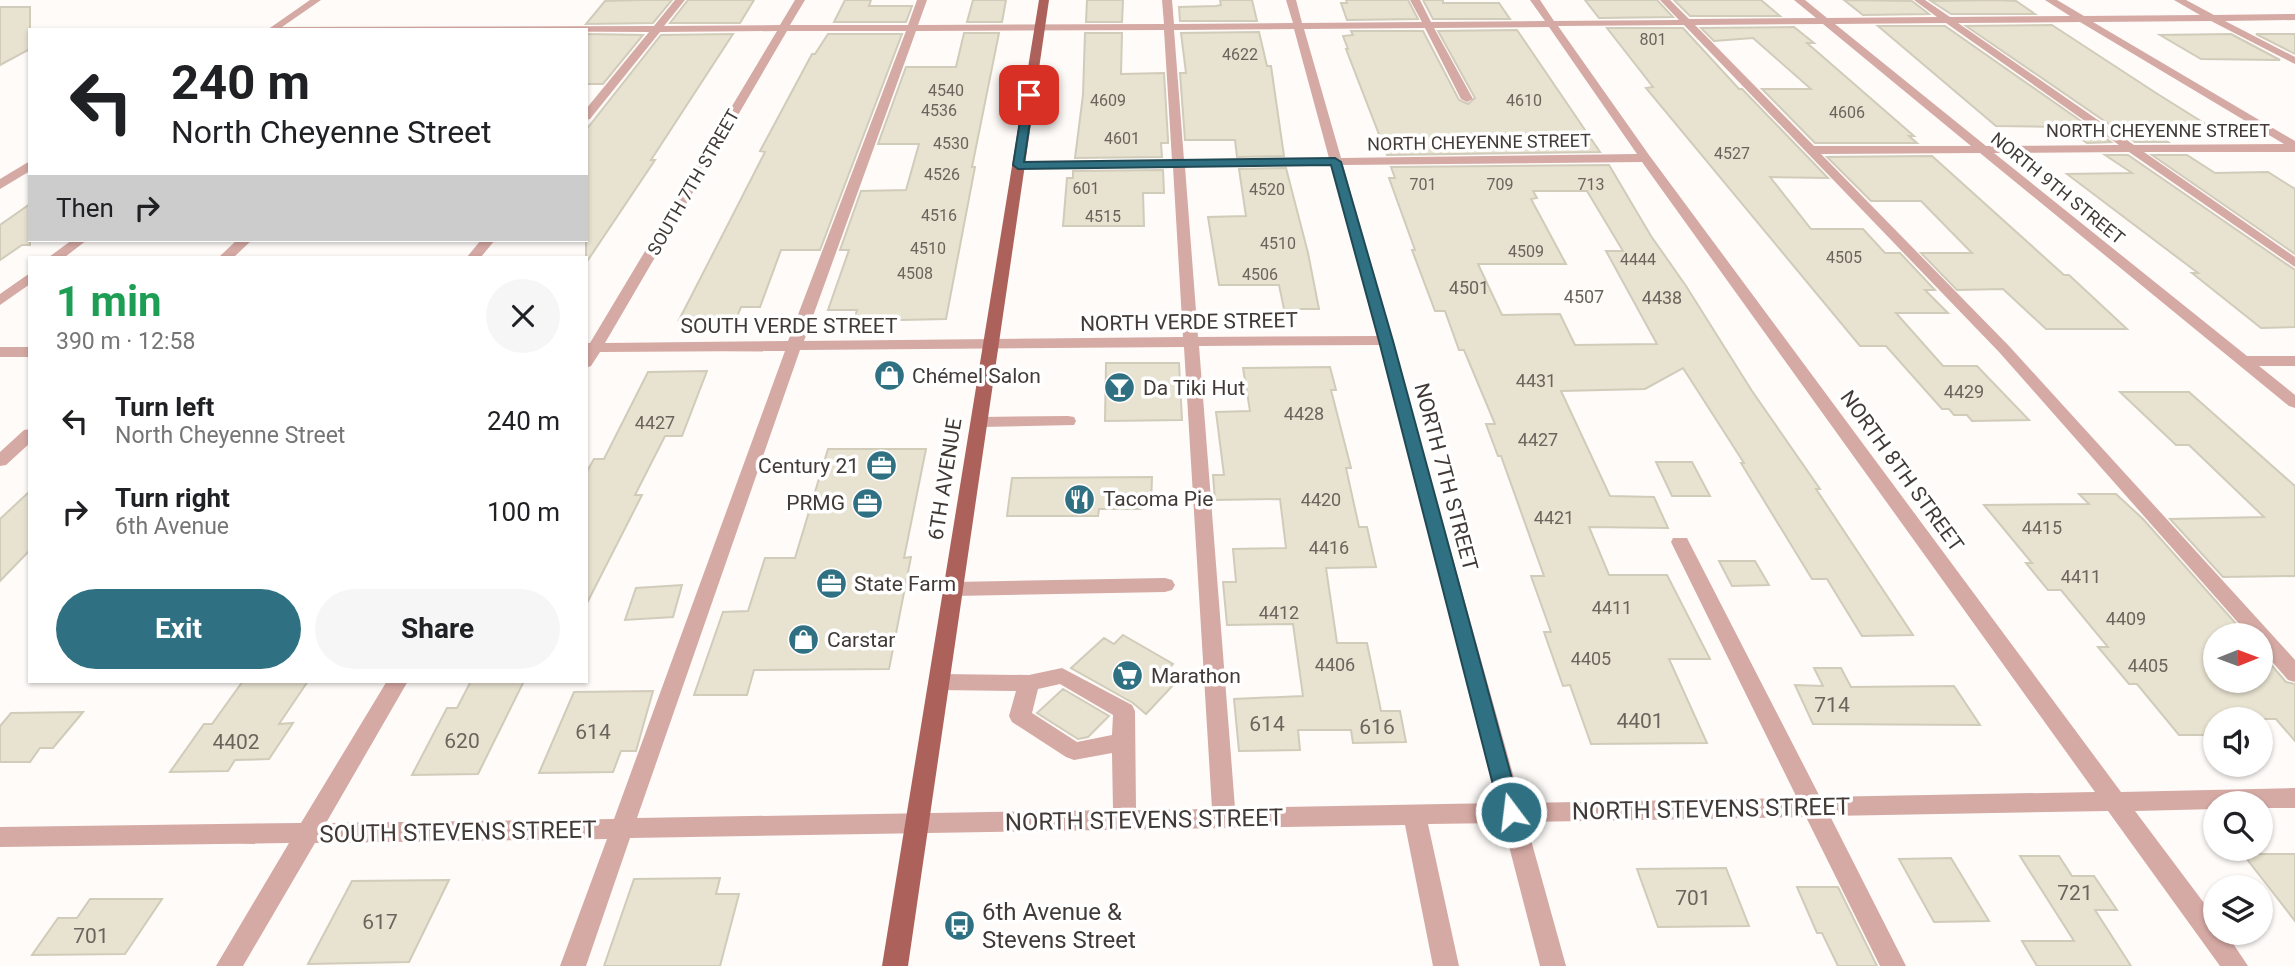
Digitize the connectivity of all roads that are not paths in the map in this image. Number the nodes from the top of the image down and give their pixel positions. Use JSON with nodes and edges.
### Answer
{"nodes":[{"id":1,"x":316,"y":0,"type":"edge"},
{"id":2,"x":680,"y":0,"type":"edge"},
{"id":3,"x":800,"y":0,"type":"edge"},
{"id":4,"x":922,"y":0,"type":"edge"},
{"id":5,"x":1044,"y":0,"type":"edge"},
{"id":6,"x":1167,"y":0,"type":"edge"},
{"id":7,"x":1291,"y":0,"type":"edge"},
{"id":8,"x":1415,"y":0,"type":"edge"},
{"id":9,"x":1535,"y":0,"type":"edge"},
{"id":10,"x":1665,"y":0,"type":"edge"},
{"id":11,"x":1799,"y":0,"type":"edge"},
{"id":12,"x":1919,"y":0,"type":"edge"},
{"id":13,"x":2050,"y":0,"type":"edge"},
{"id":14,"x":2179,"y":0,"type":"edge"},
{"id":15,"x":2295,"y":17,"type":"edge"},
{"id":16,"x":2214,"y":18,"type":"junction"},
{"id":17,"x":1825,"y":20,"type":"junction"},
{"id":18,"x":1948,"y":20,"type":"junction"},
{"id":19,"x":2083,"y":20,"type":"junction"},
{"id":20,"x":1685,"y":22,"type":"junction"},
{"id":21,"x":1552,"y":24,"type":"junction"},
{"id":22,"x":1040,"y":25,"type":"junction"},
{"id":23,"x":1427,"y":25,"type":"junction"},
{"id":24,"x":912,"y":26,"type":"junction"},
{"id":25,"x":1298,"y":26,"type":"junction"},
{"id":26,"x":659,"y":27,"type":"junction"},
{"id":27,"x":783,"y":27,"type":"junction"},
{"id":28,"x":1168,"y":27,"type":"junction"},
{"id":29,"x":274,"y":28,"type":"edge"},
{"id":30,"x":530,"y":28,"type":"edge"},
{"id":31,"x":2295,"y":61,"type":"edge"},
{"id":32,"x":1466,"y":99,"type":"dead end"},
{"id":33,"x":588,"y":115,"type":"edge"},
{"id":34,"x":1980,"y":147,"type":"junction"},
{"id":35,"x":2130,"y":147,"type":"junction"},
{"id":36,"x":2295,"y":147,"type":"edge"},
{"id":37,"x":1811,"y":150,"type":"junction"},
{"id":38,"x":1645,"y":158,"type":"junction"},
{"id":39,"x":1335,"y":162,"type":"junction"},
{"id":40,"x":1178,"y":163,"type":"junction"},
{"id":41,"x":1018,"y":165,"type":"junction"},
{"id":42,"x":28,"y":166,"type":"edge"},
{"id":43,"x":0,"y":185,"type":"edge"},
{"id":44,"x":77,"y":242,"type":"edge"},
{"id":45,"x":243,"y":242,"type":"edge"},
{"id":46,"x":486,"y":242,"type":"edge"},
{"id":47,"x":57,"y":256,"type":"edge"},
{"id":48,"x":227,"y":256,"type":"edge"},
{"id":49,"x":475,"y":256,"type":"edge"},
{"id":50,"x":2295,"y":262,"type":"edge"},
{"id":51,"x":28,"y":278,"type":"edge"},
{"id":52,"x":0,"y":301,"type":"edge"},
{"id":53,"x":1386,"y":341,"type":"junction"},
{"id":54,"x":1190,"y":343,"type":"junction"},
{"id":55,"x":992,"y":345,"type":"junction"},
{"id":56,"x":794,"y":347,"type":"junction"},
{"id":57,"x":591,"y":348,"type":"edge"},
{"id":58,"x":0,"y":352,"type":"edge"},
{"id":59,"x":28,"y":352,"type":"edge"},
{"id":60,"x":2246,"y":361,"type":"junction"},
{"id":61,"x":2295,"y":361,"type":"edge"},
{"id":62,"x":2295,"y":403,"type":"edge"},
{"id":63,"x":1068,"y":421,"type":"dead end"},
{"id":64,"x":980,"y":422,"type":"junction"},
{"id":65,"x":28,"y":436,"type":"edge"},
{"id":66,"x":0,"y":461,"type":"edge"},
{"id":67,"x":1680,"y":542,"type":"dead end"},
{"id":68,"x":1165,"y":586,"type":"dead end"},
{"id":69,"x":954,"y":589,"type":"junction"},
{"id":70,"x":2249,"y":623,"type":"edge"},
{"id":71,"x":2273,"y":649,"type":"edge"},
{"id":72,"x":2295,"y":674,"type":"edge"},
{"id":73,"x":939,"y":682,"type":"junction"},
{"id":74,"x":397,"y":683,"type":"edge"},
{"id":75,"x":1029,"y":683,"type":"junction"},
{"id":76,"x":1123,"y":742,"type":"junction"},
{"id":77,"x":2295,"y":798,"type":"edge"},
{"id":78,"x":2116,"y":803,"type":"junction"},
{"id":79,"x":1814,"y":807,"type":"junction"},
{"id":80,"x":1511,"y":812,"type":"junction"},
{"id":81,"x":1414,"y":814,"type":"junction"},
{"id":82,"x":1224,"y":818,"type":"junction"},
{"id":83,"x":1125,"y":820,"type":"junction"},
{"id":84,"x":916,"y":824,"type":"junction"},
{"id":85,"x":624,"y":829,"type":"junction"},
{"id":86,"x":306,"y":835,"type":"junction"},
{"id":87,"x":1,"y":838,"type":"edge"},
{"id":88,"x":229,"y":966,"type":"edge"},
{"id":89,"x":573,"y":966,"type":"edge"},
{"id":90,"x":895,"y":966,"type":"edge"},
{"id":91,"x":1446,"y":966,"type":"edge"},
{"id":92,"x":1553,"y":966,"type":"edge"},
{"id":93,"x":1893,"y":966,"type":"edge"},
{"id":94,"x":2235,"y":966,"type":"edge"}],
"edges":[{"from":1,"to":29,"type":"street"},
{"from":2,"to":26,"type":"street"},
{"from":3,"to":27,"type":"street","name":"SOUTH 7TH STREET"},
{"from":4,"to":24,"type":"street"},
{"from":5,"to":22,"type":"main road","name":"6TH AVENUE"},
{"from":6,"to":28,"type":"street"},
{"from":7,"to":25,"type":"street","name":"NORTH 7TH STREET"},
{"from":8,"to":23,"type":"street"},
{"from":9,"to":21,"type":"street","name":"NORTH 8TH STREET"},
{"from":10,"to":20,"type":"street"},
{"from":11,"to":17,"type":"street","name":"NORTH 9TH STREET"},
{"from":12,"to":18,"type":"street"},
{"from":13,"to":19,"type":"street"},
{"from":14,"to":16,"type":"street"},
{"from":15,"to":16,"type":"street"},
{"from":16,"to":19,"type":"street"},
{"from":16,"to":31,"type":"street"},
{"from":17,"to":18,"type":"street"},
{"from":17,"to":20,"type":"street"},
{"from":17,"to":34,"type":"street","name":"NORTH 9TH STREET"},
{"from":18,"to":19,"type":"street"},
{"from":18,"to":35,"type":"street"},
{"from":19,"to":36,"type":"street"},
{"from":20,"to":21,"type":"street"},
{"from":20,"to":37,"type":"street"},
{"from":21,"to":23,"type":"street"},
{"from":21,"to":38,"type":"street","name":"NORTH 8TH STREET"},
{"from":22,"to":24,"type":"street"},
{"from":22,"to":28,"type":"street"},
{"from":22,"to":41,"type":"main road","name":"6TH AVENUE"},
{"from":23,"to":25,"type":"street"},
{"from":23,"to":32,"type":"street"},
{"from":24,"to":27,"type":"street"},
{"from":24,"to":56,"type":"street"},
{"from":25,"to":28,"type":"street"},
{"from":25,"to":39,"type":"street","name":"NORTH 7TH STREET"},
{"from":26,"to":27,"type":"street"},
{"from":26,"to":30,"type":"street"},
{"from":26,"to":33,"type":"street"},
{"from":27,"to":57,"type":"street","name":"SOUTH 7TH STREET"},
{"from":28,"to":40,"type":"street"},
{"from":34,"to":35,"type":"street","name":"NORTH CHEYENNE STREET"},
{"from":34,"to":37,"type":"street","name":"NORTH CHEYENNE STREET"},
{"from":34,"to":60,"type":"street","name":"NORTH 9TH STREET"},
{"from":35,"to":36,"type":"street","name":"NORTH CHEYENNE STREET"},
{"from":35,"to":50,"type":"street"},
{"from":37,"to":70,"type":"street"},
{"from":38,"to":39,"type":"street","name":"NORTH CHEYENNE STREET"},
{"from":38,"to":78,"type":"street","name":"NORTH 8TH STREET"},
{"from":39,"to":40,"type":"street","name":"NORTH CHEYENNE STREET"},
{"from":39,"to":53,"type":"street","name":"NORTH 7TH STREET"},
{"from":40,"to":41,"type":"street","name":"NORTH CHEYENNE STREET"},
{"from":40,"to":54,"type":"street"},
{"from":41,"to":55,"type":"main road","name":"6TH AVENUE"},
{"from":42,"to":43,"type":"street"},
{"from":44,"to":47,"type":"street"},
{"from":45,"to":48,"type":"street"},
{"from":46,"to":49,"type":"street"},
{"from":51,"to":52,"type":"street"},
{"from":53,"to":54,"type":"street","name":"NORTH VERDE STREET"},
{"from":53,"to":80,"type":"street","name":"NORTH 7TH STREET"},
{"from":54,"to":55,"type":"street","name":"NORTH VERDE STREET"},
{"from":54,"to":82,"type":"street"},
{"from":55,"to":56,"type":"street","name":"SOUTH VERDE STREET"},
{"from":55,"to":64,"type":"main road","name":"6TH AVENUE"},
{"from":56,"to":57,"type":"street","name":"SOUTH VERDE STREET"},
{"from":56,"to":85,"type":"street"},
{"from":58,"to":59,"type":"street"},
{"from":60,"to":61,"type":"street"},
{"from":60,"to":62,"type":"street","name":"NORTH 9TH STREET"},
{"from":63,"to":64,"type":"street"},
{"from":64,"to":69,"type":"main road","name":"6TH AVENUE"},
{"from":65,"to":66,"type":"street"},
{"from":67,"to":79,"type":"street"},
{"from":68,"to":69,"type":"street"},
{"from":69,"to":73,"type":"main road","name":"6TH AVENUE"},
{"from":71,"to":72,"type":"street"},
{"from":73,"to":75,"type":"street"},
{"from":73,"to":84,"type":"main road","name":"6TH AVENUE"},
{"from":74,"to":86,"type":"street"},
{"from":75,"to":76,"type":"street"},
{"from":75,"to":76,"type":"street"},
{"from":76,"to":83,"type":"street"},
{"from":77,"to":78,"type":"street","name":"NORTH STEVENS STREET"},
{"from":78,"to":79,"type":"street","name":"NORTH STEVENS STREET"},
{"from":78,"to":94,"type":"street","name":"NORTH 8TH STREET"},
{"from":79,"to":80,"type":"street","name":"NORTH STEVENS STREET"},
{"from":79,"to":93,"type":"street"},
{"from":80,"to":81,"type":"street","name":"NORTH STEVENS STREET"},
{"from":80,"to":92,"type":"street","name":"NORTH 7TH STREET"},
{"from":81,"to":82,"type":"street","name":"NORTH STEVENS STREET"},
{"from":81,"to":91,"type":"street"},
{"from":82,"to":83,"type":"street","name":"NORTH STEVENS STREET"},
{"from":83,"to":84,"type":"street","name":"NORTH STEVENS STREET"},
{"from":84,"to":85,"type":"street","name":"SOUTH STEVENS STREET"},
{"from":84,"to":90,"type":"main road","name":"6TH AVENUE"},
{"from":85,"to":86,"type":"street","name":"SOUTH STEVENS STREET"},
{"from":85,"to":89,"type":"street"},
{"from":86,"to":87,"type":"street","name":"SOUTH STEVENS STREET"},
{"from":86,"to":88,"type":"street"}]}
